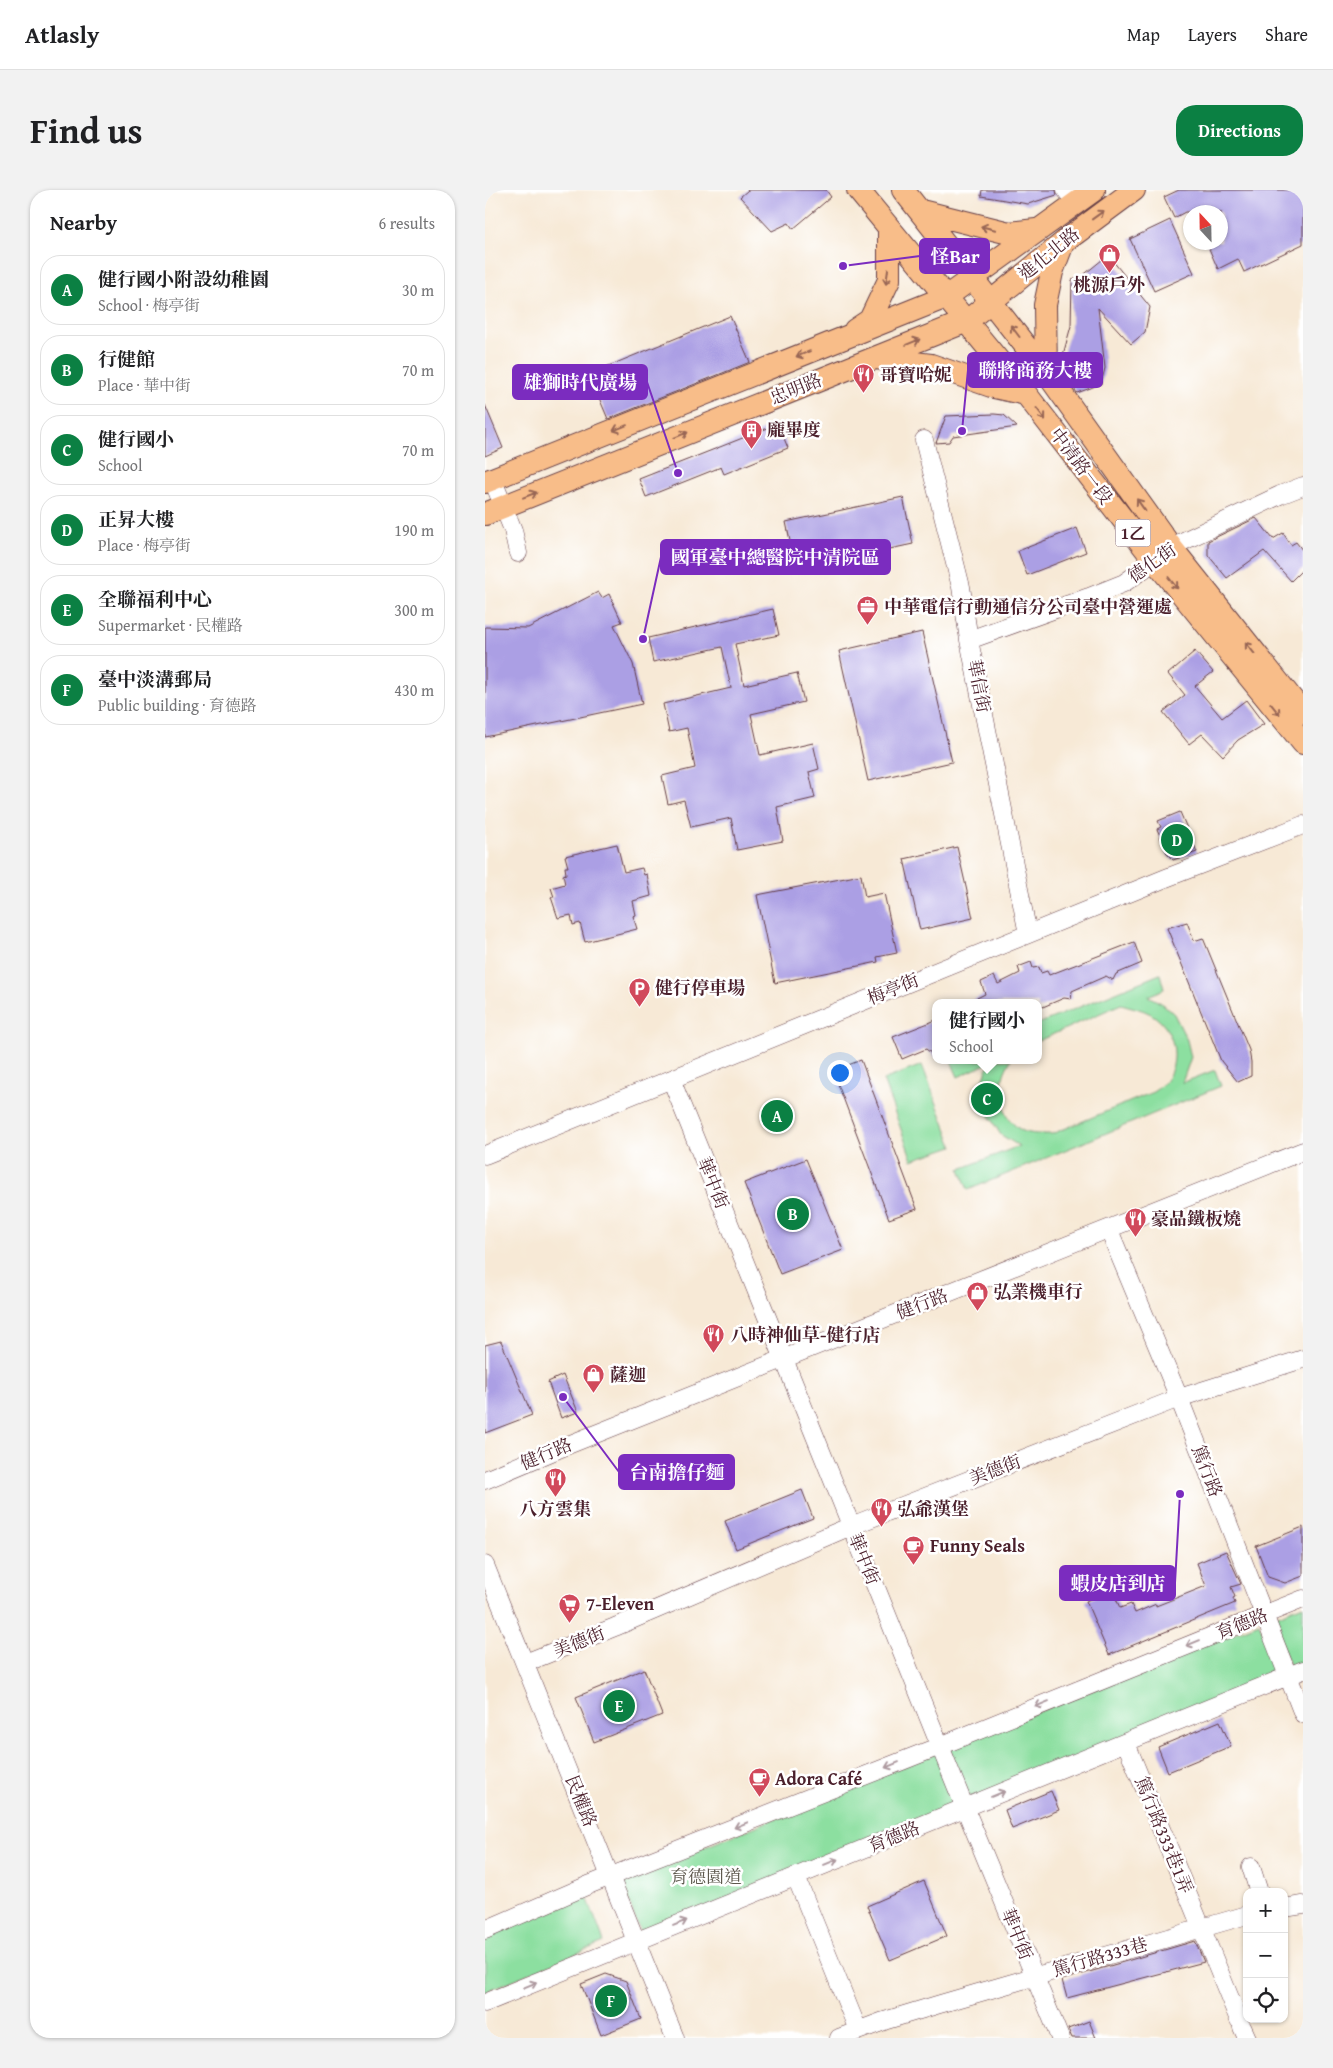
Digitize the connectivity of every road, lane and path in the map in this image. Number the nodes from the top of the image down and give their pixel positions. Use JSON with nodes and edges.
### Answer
{"nodes":[{"id":1,"x":858,"y":190,"type":"edge"},
{"id":2,"x":903,"y":190,"type":"edge"},
{"id":3,"x":1134,"y":190,"type":"edge"},
{"id":4,"x":1078,"y":194,"type":"edge"},
{"id":5,"x":921,"y":212,"type":"junction"},
{"id":6,"x":889,"y":228,"type":"junction"},
{"id":7,"x":1035,"y":230,"type":"junction"},
{"id":8,"x":1064,"y":242,"type":"junction"},
{"id":9,"x":972,"y":277,"type":"junction"},
{"id":10,"x":946,"y":297,"type":"junction"},
{"id":11,"x":992,"y":301,"type":"junction"},
{"id":12,"x":967,"y":321,"type":"junction"},
{"id":13,"x":839,"y":340,"type":"junction"},
{"id":14,"x":875,"y":358,"type":"junction"},
{"id":15,"x":1046,"y":372,"type":"junction"},
{"id":16,"x":1026,"y":394,"type":"junction"},
{"id":17,"x":924,"y":440,"type":"dead end"},
{"id":18,"x":489,"y":480,"type":"edge"},
{"id":19,"x":1303,"y":486,"type":"edge"},
{"id":20,"x":494,"y":510,"type":"edge"},
{"id":21,"x":518,"y":553,"type":"dead end"},
{"id":22,"x":1163,"y":554,"type":"junction"},
{"id":23,"x":969,"y":640,"type":"junction"},
{"id":24,"x":1303,"y":713,"type":"edge"},
{"id":25,"x":1303,"y":743,"type":"edge"},
{"id":26,"x":1303,"y":825,"type":"edge"},
{"id":27,"x":1028,"y":934,"type":"junction"},
{"id":28,"x":671,"y":1079,"type":"junction"},
{"id":29,"x":1303,"y":1151,"type":"edge"},
{"id":30,"x":485,"y":1155,"type":"edge"},
{"id":31,"x":1109,"y":1230,"type":"junction"},
{"id":32,"x":783,"y":1358,"type":"junction"},
{"id":33,"x":1303,"y":1359,"type":"edge"},
{"id":34,"x":1179,"y":1398,"type":"junction"},
{"id":35,"x":485,"y":1480,"type":"edge"},
{"id":36,"x":851,"y":1526,"type":"junction"},
{"id":37,"x":485,"y":1565,"type":"edge"},
{"id":38,"x":1303,"y":1599,"type":"edge"},
{"id":39,"x":1263,"y":1615,"type":"junction"},
{"id":40,"x":525,"y":1663,"type":"junction"},
{"id":41,"x":1295,"y":1673,"type":"edge"},
{"id":42,"x":1303,"y":1714,"type":"edge"},
{"id":43,"x":1126,"y":1742,"type":"junction"},
{"id":44,"x":940,"y":1746,"type":"junction"},
{"id":45,"x":965,"y":1808,"type":"junction"},
{"id":46,"x":1251,"y":1867,"type":"dead end"},
{"id":47,"x":611,"y":1876,"type":"junction"},
{"id":48,"x":795,"y":1877,"type":"junction"},
{"id":49,"x":1258,"y":1888,"type":"edge"},
{"id":50,"x":1303,"y":1905,"type":"edge"},
{"id":51,"x":1288,"y":1907,"type":"edge"},
{"id":52,"x":1243,"y":1916,"type":"edge"},
{"id":53,"x":1201,"y":1928,"type":"junction"},
{"id":54,"x":485,"y":1930,"type":"edge"},
{"id":55,"x":636,"y":1941,"type":"junction"},
{"id":56,"x":1034,"y":1976,"type":"junction"},
{"id":57,"x":485,"y":2003,"type":"edge"},
{"id":58,"x":1243,"y":2029,"type":"edge"},
{"id":59,"x":858,"y":2030,"type":"junction"},
{"id":60,"x":675,"y":2038,"type":"edge"},
{"id":61,"x":839,"y":2038,"type":"edge"},
{"id":62,"x":1060,"y":2038,"type":"edge"}],
"edges":[{"from":1,"to":6,"type":"main road","name":"中清路一段","number":"1乙"},
{"from":2,"to":5,"type":"main road","name":"中清路一段","number":"1乙"},
{"from":8,"to":3,"type":"main road","name":"進化北路","one_way":true},
{"from":4,"to":7,"type":"main road","name":"進化北路"},
{"from":7,"to":5,"type":"main road","one_way":true},
{"from":5,"to":9,"type":"main road","name":"中清路一段","number":"1乙"},
{"from":6,"to":10,"type":"main road","name":"中清路一段","number":"1乙"},
{"from":6,"to":13,"type":"main road","one_way":true},
{"from":7,"to":9,"type":"main road","name":"進化北路"},
{"from":8,"to":11,"type":"main road","name":"進化北路"},
{"from":8,"to":15,"type":"main road"},
{"from":9,"to":10,"type":"main road","name":"進化北路"},
{"from":9,"to":11,"type":"main road","name":"中清路一段","number":"1乙"},
{"from":10,"to":12,"type":"main road","name":"中清路一段","number":"1乙"},
{"from":10,"to":13,"type":"main road","name":"忠明路"},
{"from":11,"to":12,"type":"main road","name":"進化北路"},
{"from":15,"to":11,"type":"main road","name":"中清路一段","number":"1乙","one_way":true},
{"from":14,"to":12,"type":"main road","name":"忠明路","one_way":true},
{"from":12,"to":16,"type":"main road","name":"中清路一段","number":"1乙"},
{"from":13,"to":18,"type":"main road","name":"忠明路","one_way":true},
{"from":14,"to":16,"type":"main road"},
{"from":20,"to":14,"type":"main road","name":"忠明路","one_way":true},
{"from":22,"to":15,"type":"main road","name":"中清路一段","number":"1乙","one_way":true},
{"from":16,"to":22,"type":"main road","name":"中清路一段","number":"1乙","one_way":true},
{"from":17,"to":23,"type":"street","name":"華信街"},
{"from":18,"to":20,"type":"street"},
{"from":19,"to":22,"type":"street","name":"德化街"},
{"from":20,"to":21,"type":"street"},
{"from":22,"to":23,"type":"street","name":"德化街"},
{"from":24,"to":22,"type":"main road","name":"中清路一段","number":"1乙","one_way":true},
{"from":22,"to":25,"type":"main road","name":"中清路一段","number":"1乙","one_way":true},
{"from":23,"to":27,"type":"street","name":"華信街"},
{"from":26,"to":27,"type":"street","name":"梅亭街"},
{"from":27,"to":28,"type":"street","name":"梅亭街"},
{"from":28,"to":30,"type":"street","name":"梅亭街"},
{"from":28,"to":32,"type":"street","name":"華中街"},
{"from":29,"to":31,"type":"street","name":"健行路"},
{"from":31,"to":32,"type":"street","name":"健行路"},
{"from":31,"to":34,"type":"street","name":"篤行路"},
{"from":32,"to":35,"type":"street","name":"健行路"},
{"from":32,"to":36,"type":"street","name":"華中街"},
{"from":33,"to":34,"type":"street","name":"美德街"},
{"from":34,"to":36,"type":"street","name":"美德街"},
{"from":34,"to":39,"type":"street","name":"篤行路"},
{"from":36,"to":40,"type":"street","name":"美德街"},
{"from":36,"to":44,"type":"street","name":"華中街"},
{"from":37,"to":40,"type":"street","name":"民權路"},
{"from":38,"to":39,"type":"street","name":"育德路"},
{"from":39,"to":41,"type":"street","name":"篤行路"},
{"from":39,"to":44,"type":"street","name":"育德路","one_way":true},
{"from":40,"to":47,"type":"street","name":"民權路"},
{"from":41,"to":42,"type":"street","name":"篤行路"},
{"from":41,"to":43,"type":"street","name":"育德路"},
{"from":45,"to":43,"type":"street","name":"育德路","one_way":true},
{"from":43,"to":53,"type":"street","name":"篤行路333巷1弄"},
{"from":44,"to":45,"type":"street","name":"華中街"},
{"from":44,"to":47,"type":"street","name":"育德路","one_way":true},
{"from":48,"to":45,"type":"street","name":"育德路","one_way":true},
{"from":45,"to":56,"type":"street","name":"華中街"},
{"from":46,"to":49,"type":"street"},
{"from":47,"to":54,"type":"street","name":"育德路"},
{"from":47,"to":55,"type":"street","name":"民權路"},
{"from":55,"to":48,"type":"street","name":"育德路","one_way":true},
{"from":48,"to":59,"type":"street"},
{"from":50,"to":51,"type":"street"},
{"from":52,"to":53,"type":"street"},
{"from":53,"to":56,"type":"street","name":"篤行路333巷"},
{"from":53,"to":58,"type":"street","name":"篤行路333巷1弄"},
{"from":57,"to":55,"type":"street","name":"育德路","one_way":true},
{"from":55,"to":60,"type":"street","name":"民權路"},
{"from":56,"to":59,"type":"street","name":"篤行路333巷"},
{"from":56,"to":62,"type":"street","name":"華中街"},
{"from":59,"to":61,"type":"street","name":"篤行路333巷"}]}
